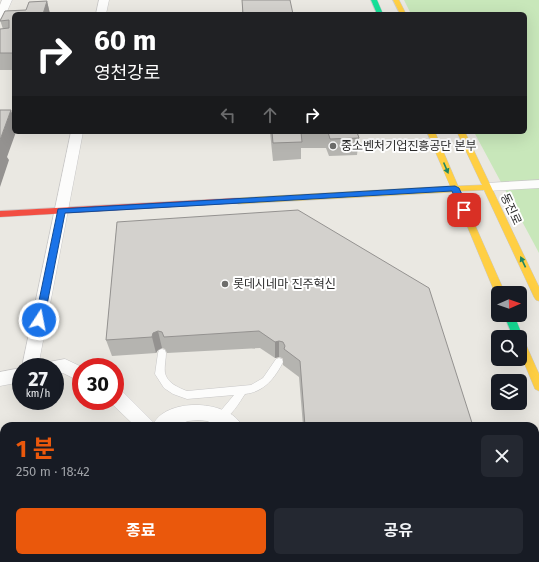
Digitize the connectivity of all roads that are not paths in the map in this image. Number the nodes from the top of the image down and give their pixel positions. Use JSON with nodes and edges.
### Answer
{"nodes":[{"id":1,"x":7,"y":0,"type":"edge"},
{"id":2,"x":104,"y":0,"type":"edge"},
{"id":3,"x":374,"y":0,"type":"edge"},
{"id":4,"x":396,"y":0,"type":"edge"},
{"id":5,"x":101,"y":12,"type":"edge"},
{"id":6,"x":379,"y":12,"type":"edge"},
{"id":7,"x":402,"y":12,"type":"edge"},
{"id":8,"x":0,"y":16,"type":"edge"},
{"id":9,"x":77,"y":134,"type":"edge"},
{"id":10,"x":432,"y":134,"type":"edge"},
{"id":11,"x":462,"y":134,"type":"edge"},
{"id":12,"x":539,"y":184,"type":"edge"},
{"id":13,"x":487,"y":186,"type":"junction"},
{"id":14,"x":455,"y":188,"type":"junction"},
{"id":15,"x":61,"y":211,"type":"junction"},
{"id":16,"x":0,"y":214,"type":"edge"},
{"id":17,"x":497,"y":286,"type":"edge"},
{"id":18,"x":539,"y":297,"type":"edge"},
{"id":19,"x":162,"y":353,"type":"dead end"},
{"id":20,"x":32,"y":358,"type":"edge"},
{"id":21,"x":527,"y":358,"type":"edge"},
{"id":22,"x":279,"y":362,"type":"dead end"},
{"id":23,"x":12,"y":377,"type":"edge"},
{"id":24,"x":0,"y":379,"type":"edge"},
{"id":25,"x":539,"y":386,"type":"edge"},
{"id":26,"x":242,"y":390,"type":"junction"},
{"id":27,"x":124,"y":404,"type":"edge"},
{"id":28,"x":143,"y":422,"type":"edge"},
{"id":29,"x":168,"y":422,"type":"edge"},
{"id":30,"x":227,"y":422,"type":"edge"}],
"edges":[{"from":1,"to":8,"type":"street"},
{"from":2,"to":5,"type":"street"},
{"from":3,"to":6,"type":"street"},
{"from":4,"to":7,"type":"street"},
{"from":9,"to":15,"type":"street"},
{"from":10,"to":14,"type":"street","one_way":true},
{"from":11,"to":13,"type":"street","name":"동진로"},
{"from":12,"to":13,"type":"street"},
{"from":13,"to":14,"type":"street"},
{"from":18,"to":13,"type":"street","name":"동진로","one_way":true},
{"from":14,"to":15,"type":"street"},
{"from":14,"to":17,"type":"street"},
{"from":15,"to":16,"type":"street"},
{"from":15,"to":20,"type":"street"},
{"from":19,"to":26,"type":"lane"},
{"from":21,"to":25,"type":"street"},
{"from":22,"to":26,"type":"lane"},
{"from":23,"to":24,"type":"street"},
{"from":26,"to":30,"type":"lane"},
{"from":27,"to":28,"type":"street"},
{"from":29,"to":30,"type":"street"}]}
